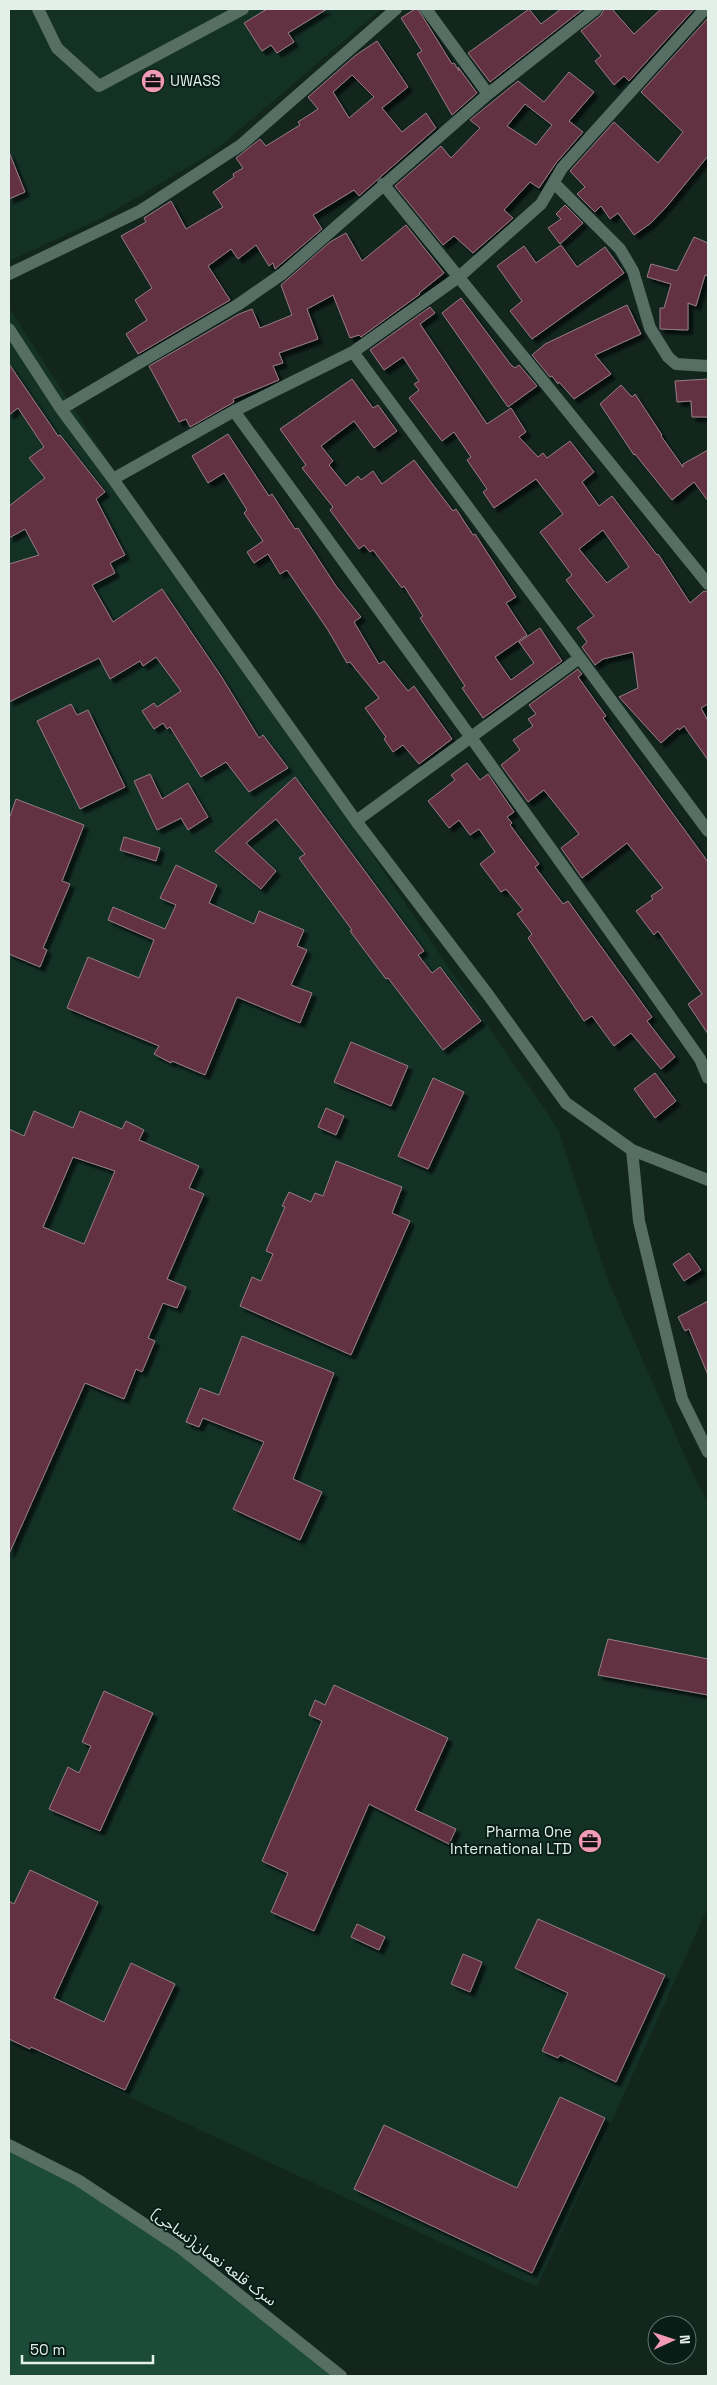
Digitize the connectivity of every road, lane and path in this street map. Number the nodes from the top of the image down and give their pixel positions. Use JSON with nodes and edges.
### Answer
{"nodes":[{"id":1,"x":38,"y":9,"type":"edge"},
{"id":2,"x":243,"y":9,"type":"edge"},
{"id":3,"x":396,"y":9,"type":"edge"},
{"id":4,"x":426,"y":9,"type":"edge"},
{"id":5,"x":596,"y":9,"type":"edge"},
{"id":6,"x":704,"y":9,"type":"edge"},
{"id":7,"x":488,"y":94,"type":"junction"},
{"id":8,"x":554,"y":183,"type":"junction"},
{"id":9,"x":383,"y":184,"type":"junction"},
{"id":10,"x":9,"y":274,"type":"edge"},
{"id":11,"x":460,"y":276,"type":"junction"},
{"id":12,"x":9,"y":329,"type":"edge"},
{"id":13,"x":353,"y":352,"type":"junction"},
{"id":14,"x":708,"y":366,"type":"edge"},
{"id":15,"x":61,"y":409,"type":"junction"},
{"id":16,"x":234,"y":411,"type":"junction"},
{"id":17,"x":113,"y":479,"type":"junction"},
{"id":18,"x":708,"y":584,"type":"edge"},
{"id":19,"x":578,"y":659,"type":"junction"},
{"id":20,"x":471,"y":736,"type":"junction"},
{"id":21,"x":356,"y":821,"type":"junction"},
{"id":22,"x":708,"y":831,"type":"edge"},
{"id":23,"x":704,"y":1056,"type":"edge"},
{"id":24,"x":708,"y":1078,"type":"edge"},
{"id":25,"x":632,"y":1150,"type":"junction"},
{"id":26,"x":708,"y":1180,"type":"edge"},
{"id":27,"x":708,"y":1452,"type":"edge"},
{"id":28,"x":9,"y":2145,"type":"edge"},
{"id":29,"x":341,"y":2376,"type":"edge"}],
"edges":[{"from":1,"to":2,"type":"street"},
{"from":3,"to":10,"type":"street"},
{"from":4,"to":7,"type":"street"},
{"from":5,"to":7,"type":"street"},
{"from":6,"to":8,"type":"street"},
{"from":7,"to":9,"type":"street"},
{"from":8,"to":11,"type":"street"},
{"from":8,"to":14,"type":"street"},
{"from":9,"to":11,"type":"street"},
{"from":9,"to":15,"type":"street"},
{"from":11,"to":13,"type":"street"},
{"from":11,"to":18,"type":"street"},
{"from":12,"to":15,"type":"street"},
{"from":13,"to":16,"type":"street"},
{"from":13,"to":19,"type":"street"},
{"from":15,"to":17,"type":"street"},
{"from":16,"to":17,"type":"street"},
{"from":16,"to":20,"type":"street"},
{"from":17,"to":21,"type":"street"},
{"from":19,"to":20,"type":"street"},
{"from":19,"to":22,"type":"street"},
{"from":20,"to":21,"type":"street"},
{"from":20,"to":23,"type":"street"},
{"from":21,"to":25,"type":"street"},
{"from":23,"to":24,"type":"street"},
{"from":25,"to":26,"type":"street"},
{"from":25,"to":27,"type":"street"},
{"from":28,"to":29,"type":"street","name":"سرک قلعه نعمان(نساجی)"}]}
